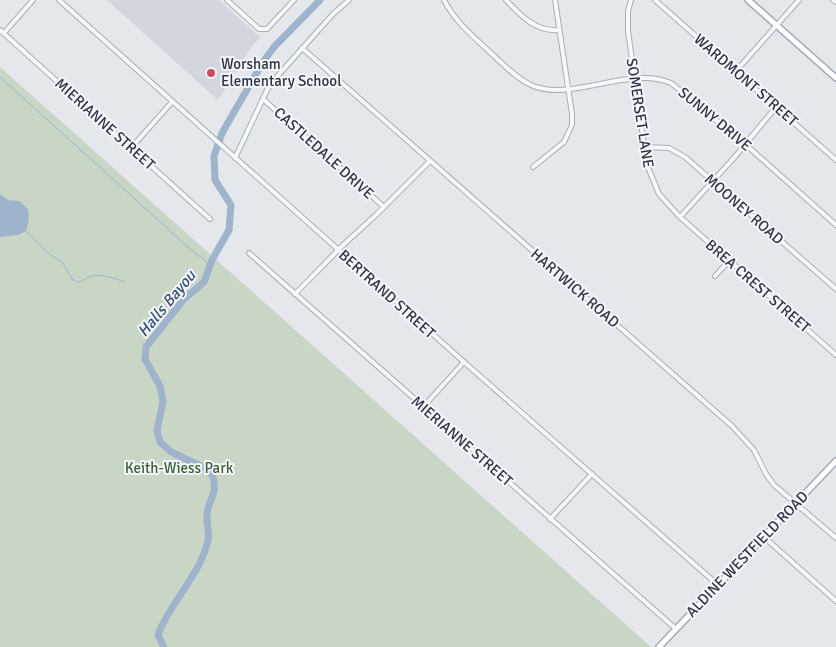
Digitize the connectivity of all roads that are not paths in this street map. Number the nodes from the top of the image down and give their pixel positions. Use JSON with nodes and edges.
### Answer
{"nodes":[{"id":1,"x":33,"y":0,"type":"edge"},
{"id":2,"x":59,"y":0,"type":"edge"},
{"id":3,"x":227,"y":0,"type":"edge"},
{"id":4,"x":294,"y":0,"type":"edge"},
{"id":5,"x":349,"y":0,"type":"edge"},
{"id":6,"x":444,"y":0,"type":"edge"},
{"id":7,"x":506,"y":0,"type":"edge"},
{"id":8,"x":555,"y":0,"type":"edge"},
{"id":9,"x":631,"y":0,"type":"edge"},
{"id":10,"x":655,"y":0,"type":"edge"},
{"id":11,"x":748,"y":0,"type":"edge"},
{"id":12,"x":800,"y":0,"type":"edge"},
{"id":13,"x":777,"y":26,"type":"junction"},
{"id":14,"x":0,"y":30,"type":"edge"},
{"id":15,"x":560,"y":30,"type":"junction"},
{"id":16,"x":4,"y":33,"type":"junction"},
{"id":17,"x":302,"y":48,"type":"junction"},
{"id":18,"x":736,"y":71,"type":"junction"},
{"id":19,"x":634,"y":78,"type":"junction"},
{"id":20,"x":836,"y":78,"type":"edge"},
{"id":21,"x":568,"y":88,"type":"junction"},
{"id":22,"x":263,"y":99,"type":"junction"},
{"id":23,"x":172,"y":102,"type":"junction"},
{"id":24,"x":776,"y":107,"type":"junction"},
{"id":25,"x":745,"y":144,"type":"junction"},
{"id":26,"x":644,"y":147,"type":"junction"},
{"id":27,"x":131,"y":148,"type":"junction"},
{"id":28,"x":233,"y":157,"type":"junction"},
{"id":29,"x":836,"y":160,"type":"edge"},
{"id":30,"x":430,"y":161,"type":"junction"},
{"id":31,"x":532,"y":167,"type":"dead end"},
{"id":32,"x":713,"y":181,"type":"junction"},
{"id":33,"x":384,"y":207,"type":"junction"},
{"id":34,"x":680,"y":217,"type":"junction"},
{"id":35,"x":210,"y":219,"type":"dead end"},
{"id":36,"x":836,"y":225,"type":"edge"},
{"id":37,"x":338,"y":250,"type":"junction"},
{"id":38,"x":249,"y":253,"type":"dead end"},
{"id":39,"x":729,"y":261,"type":"junction"},
{"id":40,"x":715,"y":276,"type":"dead end"},
{"id":41,"x":836,"y":289,"type":"edge"},
{"id":42,"x":296,"y":294,"type":"junction"},
{"id":43,"x":836,"y":354,"type":"edge"},
{"id":44,"x":464,"y":362,"type":"junction"},
{"id":45,"x":423,"y":407,"type":"junction"},
{"id":46,"x":836,"y":461,"type":"edge"},
{"id":47,"x":592,"y":474,"type":"junction"},
{"id":48,"x":796,"y":504,"type":"junction"},
{"id":49,"x":550,"y":519,"type":"junction"},
{"id":50,"x":764,"y":537,"type":"junction"},
{"id":51,"x":836,"y":538,"type":"edge"},
{"id":52,"x":718,"y":584,"type":"junction"},
{"id":53,"x":836,"y":601,"type":"edge"},
{"id":54,"x":676,"y":629,"type":"junction"},
{"id":55,"x":659,"y":647,"type":"edge"}],
"edges":[{"from":1,"to":16,"type":"street"},
{"from":2,"to":23,"type":"street","name":"BERTRAND STREET"},
{"from":3,"to":4,"type":"street"},
{"from":5,"to":17,"type":"street"},
{"from":6,"to":21,"type":"street"},
{"from":7,"to":15,"type":"street"},
{"from":8,"to":15,"type":"street"},
{"from":9,"to":19,"type":"street","name":"SOMERSET LANE"},
{"from":10,"to":18,"type":"street","name":"WARDMONT STREET"},
{"from":11,"to":13,"type":"main road"},
{"from":12,"to":13,"type":"street"},
{"from":13,"to":18,"type":"street"},
{"from":13,"to":20,"type":"main road"},
{"from":14,"to":16,"type":"street","name":"MIERIANNE STREET"},
{"from":15,"to":21,"type":"street"},
{"from":16,"to":27,"type":"street","name":"MIERIANNE STREET"},
{"from":17,"to":22,"type":"street"},
{"from":17,"to":30,"type":"street","name":"HARTWICK ROAD"},
{"from":18,"to":24,"type":"street","name":"WARDMONT STREET"},
{"from":19,"to":21,"type":"street","name":"SUNNY DRIVE"},
{"from":19,"to":25,"type":"street","name":"SUNNY DRIVE"},
{"from":19,"to":26,"type":"street","name":"SOMERSET LANE"},
{"from":21,"to":31,"type":"street"},
{"from":22,"to":28,"type":"street"},
{"from":22,"to":33,"type":"street","name":"CASTLEDALE DRIVE"},
{"from":23,"to":27,"type":"street"},
{"from":23,"to":28,"type":"street","name":"BERTRAND STREET"},
{"from":24,"to":25,"type":"street"},
{"from":24,"to":29,"type":"street","name":"WARDMONT STREET"},
{"from":25,"to":32,"type":"street"},
{"from":25,"to":36,"type":"street","name":"SUNNY DRIVE"},
{"from":26,"to":32,"type":"street","name":"MOONEY ROAD"},
{"from":26,"to":34,"type":"street","name":"SOMERSET LANE"},
{"from":27,"to":35,"type":"street","name":"MIERIANNE STREET"},
{"from":28,"to":37,"type":"street","name":"BERTRAND STREET"},
{"from":30,"to":33,"type":"street"},
{"from":30,"to":48,"type":"street","name":"HARTWICK ROAD"},
{"from":32,"to":34,"type":"street"},
{"from":32,"to":41,"type":"street","name":"MOONEY ROAD"},
{"from":33,"to":37,"type":"street"},
{"from":34,"to":39,"type":"street","name":"BREA CREST STREET"},
{"from":37,"to":42,"type":"street"},
{"from":37,"to":44,"type":"street","name":"BERTRAND STREET"},
{"from":38,"to":42,"type":"street","name":"MIERIANNE STREET"},
{"from":39,"to":40,"type":"street"},
{"from":39,"to":43,"type":"street","name":"BREA CREST STREET"},
{"from":42,"to":45,"type":"street","name":"MIERIANNE STREET"},
{"from":44,"to":45,"type":"street"},
{"from":44,"to":47,"type":"street","name":"BERTRAND STREET"},
{"from":45,"to":49,"type":"street","name":"MIERIANNE STREET"},
{"from":46,"to":48,"type":"main road","name":"ALDINE WESTFIELD ROAD"},
{"from":47,"to":49,"type":"street"},
{"from":47,"to":52,"type":"street","name":"BERTRAND STREET"},
{"from":48,"to":50,"type":"main road","name":"ALDINE WESTFIELD ROAD"},
{"from":48,"to":51,"type":"street","name":"HARTWICK ROAD"},
{"from":49,"to":54,"type":"street","name":"MIERIANNE STREET"},
{"from":50,"to":52,"type":"main road","name":"ALDINE WESTFIELD ROAD"},
{"from":50,"to":53,"type":"street"},
{"from":52,"to":54,"type":"main road","name":"ALDINE WESTFIELD ROAD"},
{"from":54,"to":55,"type":"main road","name":"ALDINE WESTFIELD ROAD"}]}
